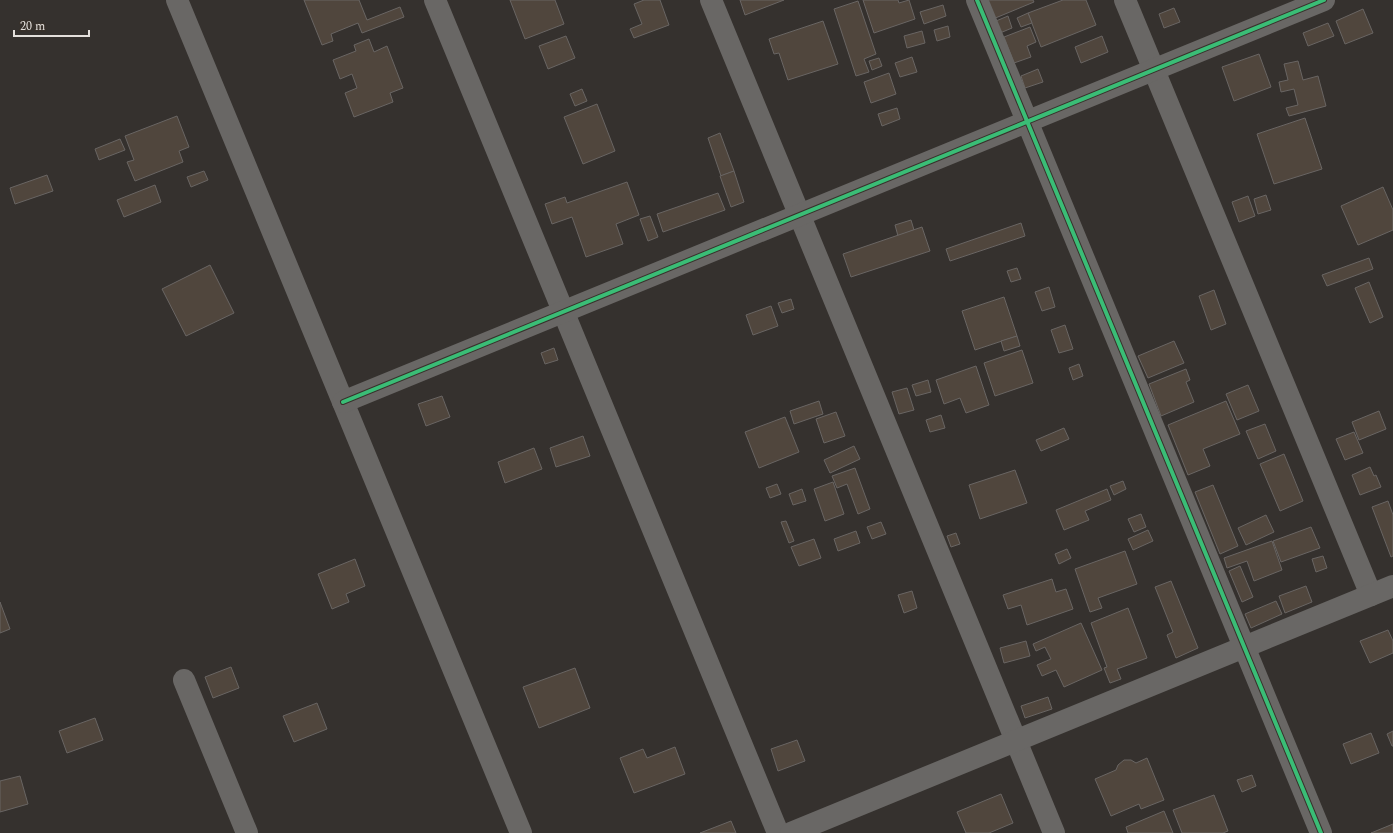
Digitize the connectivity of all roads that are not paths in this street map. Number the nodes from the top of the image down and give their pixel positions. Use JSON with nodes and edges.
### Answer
{"nodes":[{"id":1,"x":178,"y":0,"type":"edge"},
{"id":2,"x":435,"y":0,"type":"edge"},
{"id":3,"x":711,"y":0,"type":"edge"},
{"id":4,"x":977,"y":0,"type":"edge"},
{"id":5,"x":1125,"y":0,"type":"edge"},
{"id":6,"x":1324,"y":0,"type":"edge"},
{"id":7,"x":1154,"y":70,"type":"junction"},
{"id":8,"x":1027,"y":122,"type":"junction"},
{"id":9,"x":799,"y":215,"type":"junction"},
{"id":10,"x":563,"y":312,"type":"junction"},
{"id":11,"x":343,"y":402,"type":"junction"},
{"id":12,"x":1393,"y":586,"type":"edge"},
{"id":13,"x":1371,"y":595,"type":"junction"},
{"id":14,"x":1244,"y":647,"type":"junction"},
{"id":15,"x":184,"y":680,"type":"dead end"},
{"id":16,"x":1016,"y":740,"type":"junction"},
{"id":17,"x":247,"y":833,"type":"edge"},
{"id":18,"x":521,"y":833,"type":"edge"},
{"id":19,"x":778,"y":833,"type":"edge"},
{"id":20,"x":791,"y":833,"type":"edge"},
{"id":21,"x":1054,"y":833,"type":"edge"},
{"id":22,"x":1321,"y":833,"type":"edge"}],
"edges":[{"from":1,"to":11,"type":"street"},
{"from":2,"to":10,"type":"street"},
{"from":3,"to":9,"type":"street"},
{"from":4,"to":8,"type":"street"},
{"from":5,"to":7,"type":"street"},
{"from":6,"to":7,"type":"street"},
{"from":7,"to":8,"type":"street"},
{"from":7,"to":13,"type":"street"},
{"from":8,"to":9,"type":"street"},
{"from":8,"to":14,"type":"street"},
{"from":9,"to":10,"type":"street"},
{"from":9,"to":16,"type":"street"},
{"from":10,"to":11,"type":"street"},
{"from":10,"to":19,"type":"street"},
{"from":11,"to":18,"type":"street"},
{"from":12,"to":13,"type":"street"},
{"from":13,"to":14,"type":"street"},
{"from":14,"to":16,"type":"street"},
{"from":14,"to":22,"type":"street"},
{"from":15,"to":17,"type":"street"},
{"from":16,"to":20,"type":"street"},
{"from":16,"to":21,"type":"street"}]}
